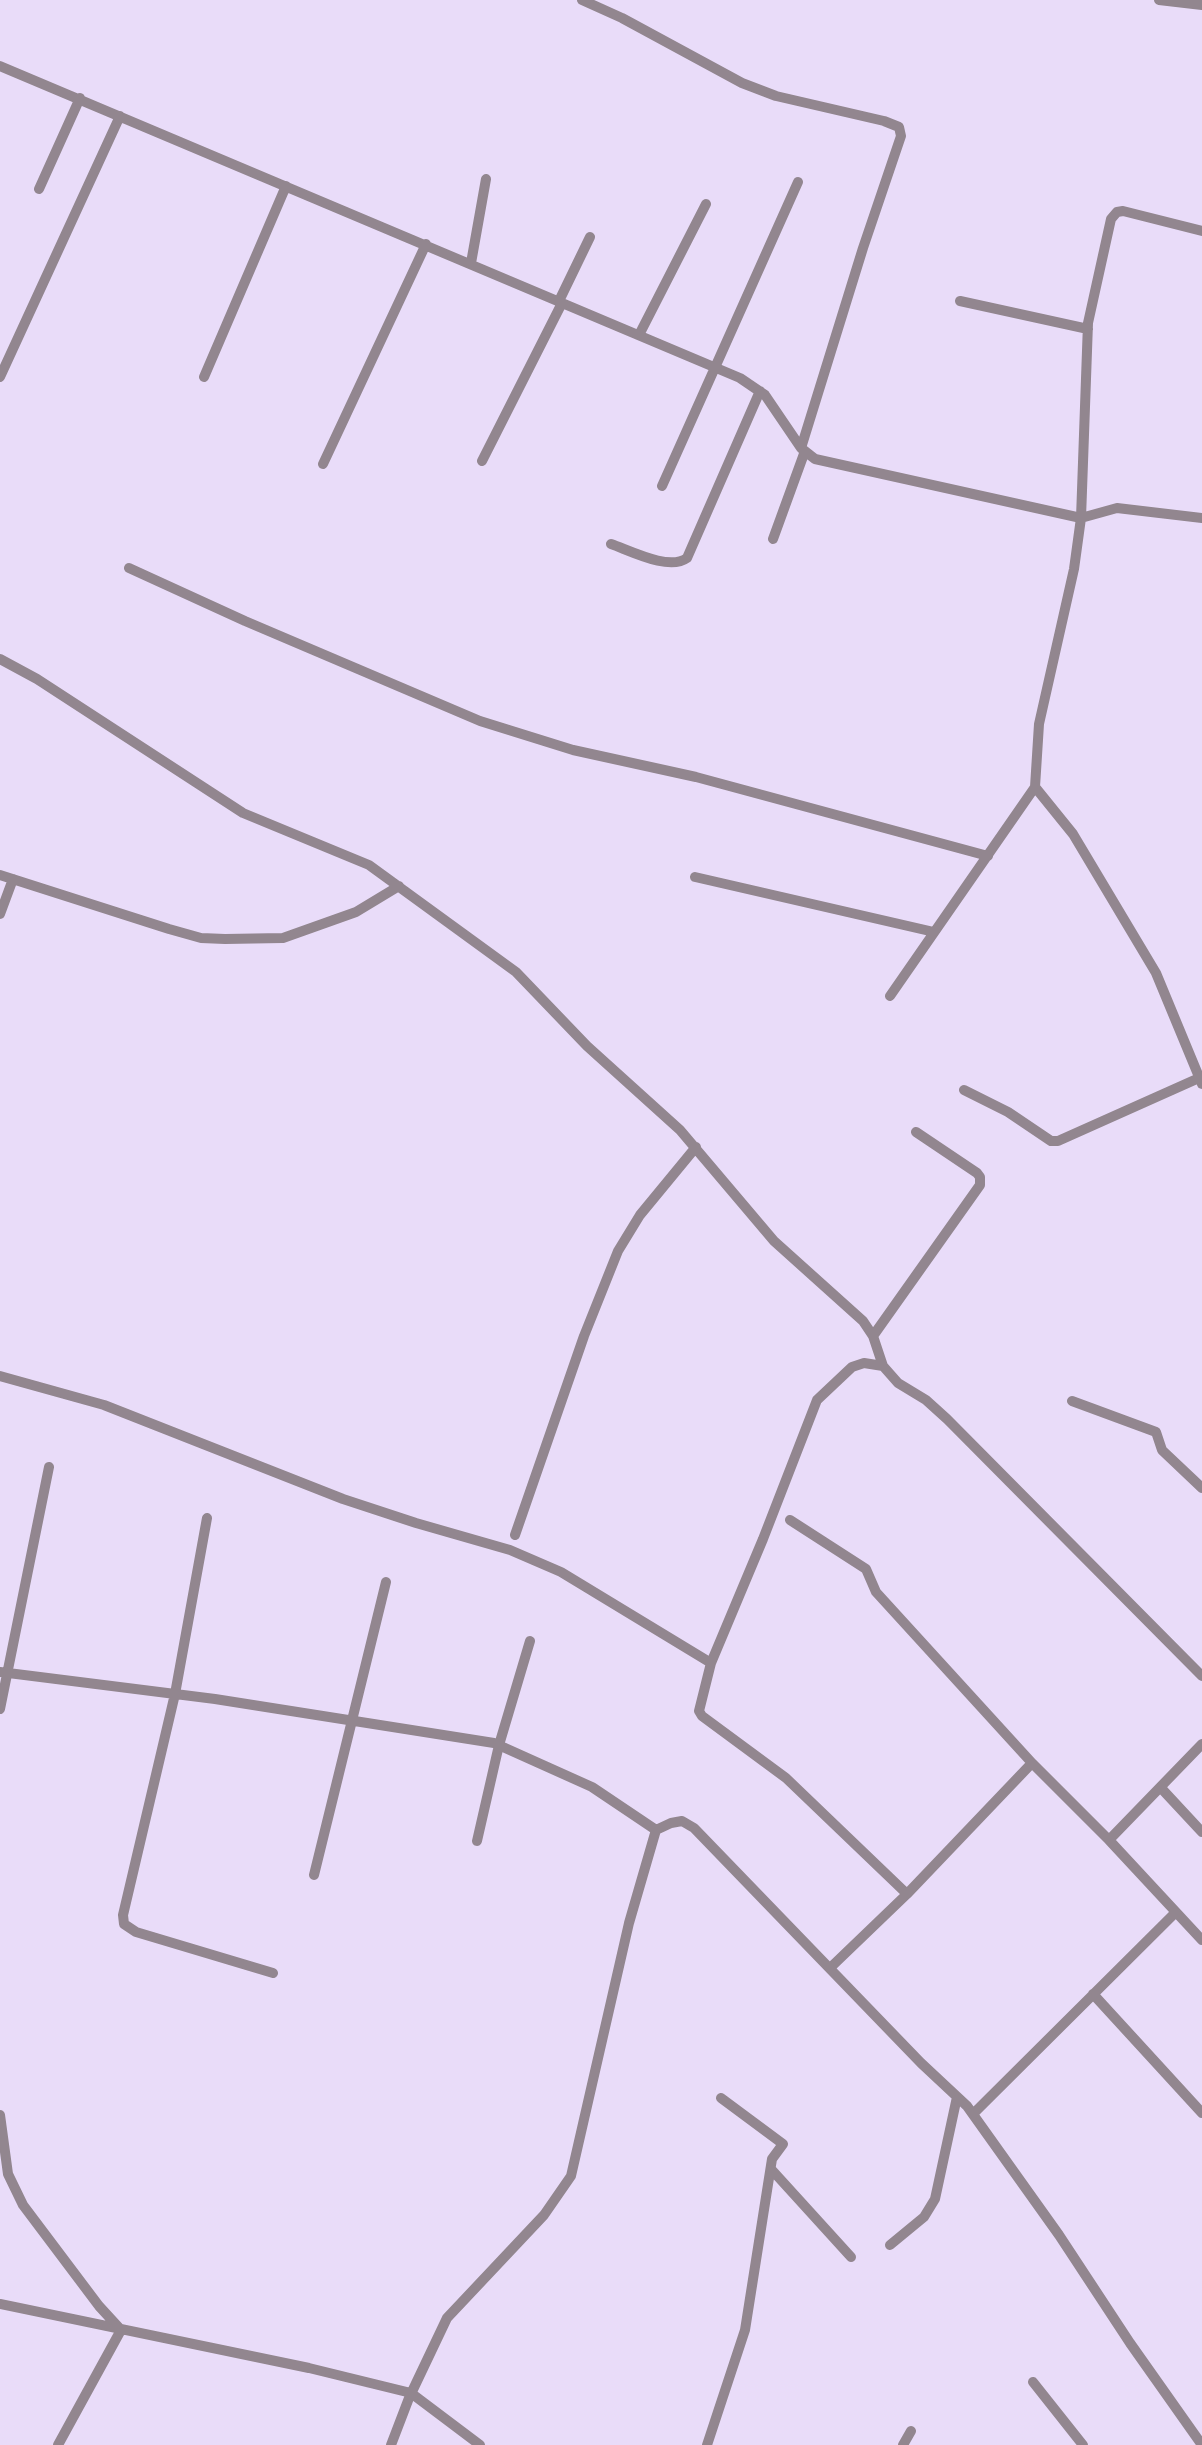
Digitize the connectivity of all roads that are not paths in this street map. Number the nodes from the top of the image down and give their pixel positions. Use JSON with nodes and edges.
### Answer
{"nodes":[{"id":1,"x":582,"y":0,"type":"edge"},
{"id":2,"x":1159,"y":0,"type":"edge"},
{"id":3,"x":1202,"y":5,"type":"edge"},
{"id":4,"x":0,"y":66,"type":"edge"},
{"id":5,"x":80,"y":98,"type":"junction"},
{"id":6,"x":120,"y":116,"type":"junction"},
{"id":7,"x":486,"y":179,"type":"dead end"},
{"id":8,"x":798,"y":182,"type":"dead end"},
{"id":9,"x":286,"y":186,"type":"junction"},
{"id":10,"x":39,"y":189,"type":"dead end"},
{"id":11,"x":706,"y":204,"type":"dead end"},
{"id":12,"x":1202,"y":231,"type":"edge"},
{"id":13,"x":590,"y":237,"type":"dead end"},
{"id":14,"x":426,"y":244,"type":"junction"},
{"id":15,"x":471,"y":264,"type":"junction"},
{"id":16,"x":960,"y":301,"type":"dead end"},
{"id":17,"x":560,"y":302,"type":"junction"},
{"id":18,"x":1088,"y":330,"type":"junction"},
{"id":19,"x":639,"y":335,"type":"junction"},
{"id":20,"x":714,"y":366,"type":"junction"},
{"id":21,"x":0,"y":376,"type":"edge"},
{"id":22,"x":204,"y":377,"type":"dead end"},
{"id":23,"x":760,"y":391,"type":"junction"},
{"id":24,"x":803,"y":450,"type":"junction"},
{"id":25,"x":482,"y":461,"type":"dead end"},
{"id":26,"x":323,"y":464,"type":"dead end"},
{"id":27,"x":662,"y":486,"type":"dead end"},
{"id":28,"x":1080,"y":518,"type":"junction"},
{"id":29,"x":1202,"y":518,"type":"edge"},
{"id":30,"x":773,"y":539,"type":"dead end"},
{"id":31,"x":611,"y":544,"type":"dead end"},
{"id":32,"x":129,"y":568,"type":"dead end"},
{"id":33,"x":0,"y":659,"type":"edge"},
{"id":34,"x":1035,"y":787,"type":"junction"},
{"id":35,"x":988,"y":856,"type":"junction"},
{"id":36,"x":0,"y":876,"type":"edge"},
{"id":37,"x":695,"y":877,"type":"dead end"},
{"id":38,"x":13,"y":879,"type":"junction"},
{"id":39,"x":399,"y":886,"type":"junction"},
{"id":40,"x":0,"y":914,"type":"edge"},
{"id":41,"x":934,"y":932,"type":"junction"},
{"id":42,"x":890,"y":996,"type":"dead end"},
{"id":43,"x":1200,"y":1081,"type":"edge"},
{"id":44,"x":964,"y":1090,"type":"dead end"},
{"id":45,"x":916,"y":1132,"type":"dead end"},
{"id":46,"x":696,"y":1148,"type":"junction"},
{"id":47,"x":874,"y":1336,"type":"junction"},
{"id":48,"x":883,"y":1366,"type":"junction"},
{"id":49,"x":0,"y":1376,"type":"edge"},
{"id":50,"x":1072,"y":1401,"type":"dead end"},
{"id":51,"x":49,"y":1467,"type":"dead end"},
{"id":52,"x":1202,"y":1488,"type":"edge"},
{"id":53,"x":207,"y":1518,"type":"dead end"},
{"id":54,"x":790,"y":1520,"type":"dead end"},
{"id":55,"x":516,"y":1535,"type":"dead end"},
{"id":56,"x":386,"y":1582,"type":"dead end"},
{"id":57,"x":530,"y":1641,"type":"dead end"},
{"id":58,"x":711,"y":1663,"type":"junction"},
{"id":59,"x":4,"y":1672,"type":"edge"},
{"id":60,"x":1202,"y":1676,"type":"edge"},
{"id":61,"x":174,"y":1694,"type":"junction"},
{"id":62,"x":0,"y":1709,"type":"edge"},
{"id":63,"x":350,"y":1720,"type":"junction"},
{"id":64,"x":1202,"y":1744,"type":"edge"},
{"id":65,"x":499,"y":1745,"type":"junction"},
{"id":66,"x":1032,"y":1763,"type":"junction"},
{"id":67,"x":1161,"y":1788,"type":"junction"},
{"id":68,"x":656,"y":1830,"type":"junction"},
{"id":69,"x":1202,"y":1832,"type":"edge"},
{"id":70,"x":1109,"y":1840,"type":"junction"},
{"id":71,"x":477,"y":1841,"type":"dead end"},
{"id":72,"x":314,"y":1875,"type":"dead end"},
{"id":73,"x":906,"y":1894,"type":"junction"},
{"id":74,"x":1176,"y":1912,"type":"junction"},
{"id":75,"x":1202,"y":1940,"type":"edge"},
{"id":76,"x":830,"y":1968,"type":"junction"},
{"id":77,"x":273,"y":1973,"type":"dead end"},
{"id":78,"x":1094,"y":1994,"type":"junction"},
{"id":79,"x":957,"y":2096,"type":"junction"},
{"id":80,"x":721,"y":2098,"type":"dead end"},
{"id":81,"x":1202,"y":2113,"type":"edge"},
{"id":82,"x":973,"y":2114,"type":"junction"},
{"id":83,"x":0,"y":2115,"type":"edge"},
{"id":84,"x":771,"y":2169,"type":"junction"},
{"id":85,"x":890,"y":2245,"type":"dead end"},
{"id":86,"x":851,"y":2257,"type":"dead end"},
{"id":87,"x":0,"y":2304,"type":"edge"},
{"id":88,"x":121,"y":2330,"type":"junction"},
{"id":89,"x":1032,"y":2382,"type":"dead end"},
{"id":90,"x":411,"y":2393,"type":"junction"},
{"id":91,"x":911,"y":2431,"type":"dead end"},
{"id":92,"x":392,"y":2444,"type":"edge"},
{"id":93,"x":58,"y":2445,"type":"edge"},
{"id":94,"x":480,"y":2445,"type":"edge"},
{"id":95,"x":708,"y":2445,"type":"edge"},
{"id":96,"x":903,"y":2445,"type":"edge"},
{"id":97,"x":1082,"y":2445,"type":"edge"},
{"id":98,"x":1202,"y":2445,"type":"edge"}],
"edges":[{"from":1,"to":24,"type":"street"},
{"from":2,"to":3,"type":"street"},
{"from":4,"to":5,"type":"street"},
{"from":5,"to":6,"type":"street"},
{"from":5,"to":10,"type":"street"},
{"from":6,"to":9,"type":"street"},
{"from":6,"to":21,"type":"street"},
{"from":7,"to":15,"type":"street"},
{"from":8,"to":20,"type":"street"},
{"from":9,"to":14,"type":"street"},
{"from":9,"to":22,"type":"street"},
{"from":11,"to":19,"type":"street"},
{"from":12,"to":18,"type":"street"},
{"from":13,"to":17,"type":"street"},
{"from":14,"to":15,"type":"street"},
{"from":14,"to":26,"type":"street"},
{"from":15,"to":17,"type":"street"},
{"from":16,"to":18,"type":"street"},
{"from":17,"to":19,"type":"street"},
{"from":17,"to":25,"type":"street"},
{"from":18,"to":28,"type":"street"},
{"from":19,"to":20,"type":"street"},
{"from":20,"to":23,"type":"street"},
{"from":20,"to":27,"type":"street"},
{"from":23,"to":24,"type":"street"},
{"from":23,"to":31,"type":"street"},
{"from":24,"to":28,"type":"street"},
{"from":24,"to":30,"type":"street"},
{"from":28,"to":29,"type":"street"},
{"from":28,"to":34,"type":"street"},
{"from":32,"to":35,"type":"street"},
{"from":33,"to":39,"type":"street"},
{"from":34,"to":35,"type":"street"},
{"from":34,"to":43,"type":"street"},
{"from":35,"to":41,"type":"street"},
{"from":36,"to":38,"type":"street"},
{"from":37,"to":41,"type":"street"},
{"from":38,"to":39,"type":"street"},
{"from":38,"to":40,"type":"street"},
{"from":39,"to":46,"type":"street"},
{"from":41,"to":42,"type":"street"},
{"from":43,"to":44,"type":"street"},
{"from":45,"to":47,"type":"street"},
{"from":46,"to":47,"type":"street"},
{"from":46,"to":55,"type":"street"},
{"from":47,"to":48,"type":"street"},
{"from":48,"to":58,"type":"street"},
{"from":48,"to":60,"type":"street"},
{"from":49,"to":58,"type":"street"},
{"from":50,"to":52,"type":"street"},
{"from":51,"to":59,"type":"street"},
{"from":53,"to":61,"type":"street"},
{"from":54,"to":66,"type":"street"},
{"from":56,"to":63,"type":"street"},
{"from":57,"to":65,"type":"street"},
{"from":58,"to":73,"type":"street"},
{"from":59,"to":61,"type":"street"},
{"from":59,"to":62,"type":"street"},
{"from":61,"to":63,"type":"street"},
{"from":61,"to":77,"type":"street"},
{"from":63,"to":65,"type":"street"},
{"from":63,"to":72,"type":"street"},
{"from":64,"to":67,"type":"street"},
{"from":65,"to":68,"type":"street"},
{"from":65,"to":71,"type":"street"},
{"from":66,"to":70,"type":"street"},
{"from":66,"to":73,"type":"street"},
{"from":67,"to":69,"type":"street"},
{"from":67,"to":70,"type":"street"},
{"from":68,"to":76,"type":"street"},
{"from":68,"to":90,"type":"street"},
{"from":70,"to":74,"type":"street"},
{"from":73,"to":76,"type":"street"},
{"from":74,"to":75,"type":"street"},
{"from":74,"to":78,"type":"street"},
{"from":76,"to":79,"type":"street"},
{"from":78,"to":81,"type":"street"},
{"from":78,"to":82,"type":"street"},
{"from":79,"to":82,"type":"street"},
{"from":79,"to":85,"type":"street"},
{"from":80,"to":84,"type":"street"},
{"from":82,"to":98,"type":"street"},
{"from":83,"to":88,"type":"street"},
{"from":84,"to":86,"type":"street"},
{"from":84,"to":95,"type":"street"},
{"from":87,"to":88,"type":"street"},
{"from":88,"to":90,"type":"street"},
{"from":88,"to":93,"type":"street"},
{"from":89,"to":97,"type":"street"},
{"from":90,"to":92,"type":"street"},
{"from":90,"to":94,"type":"street"},
{"from":91,"to":96,"type":"street"}]}
